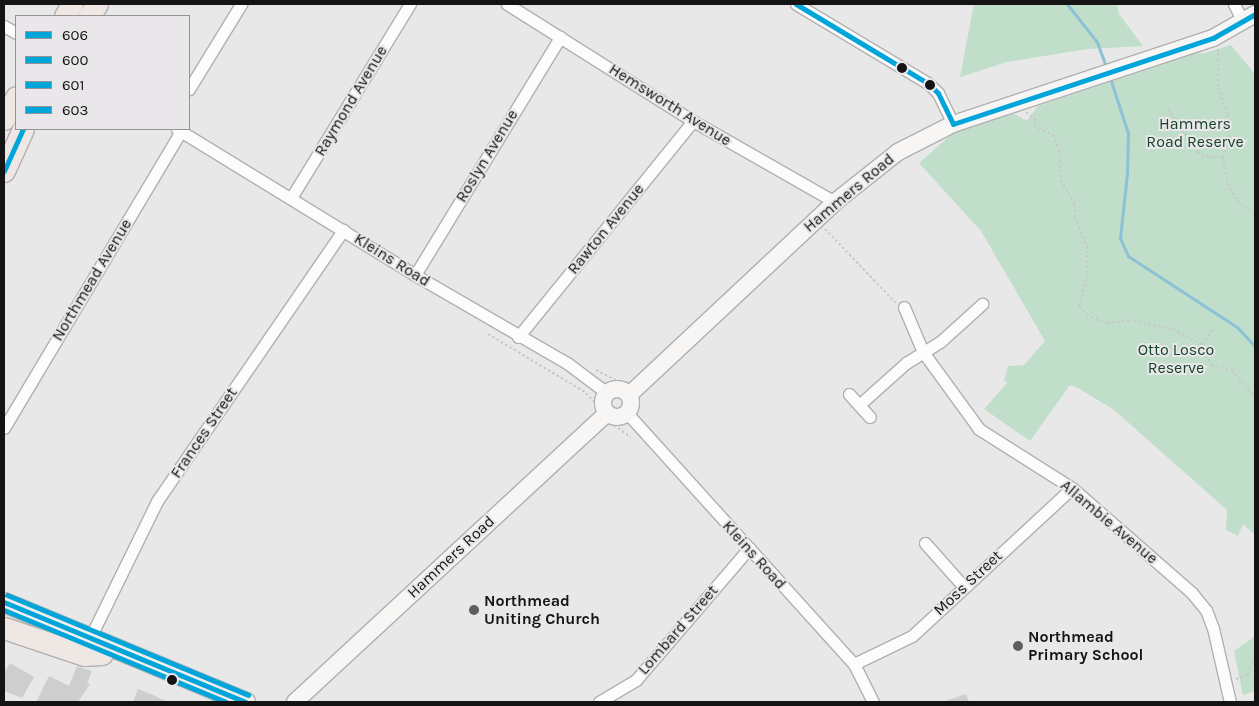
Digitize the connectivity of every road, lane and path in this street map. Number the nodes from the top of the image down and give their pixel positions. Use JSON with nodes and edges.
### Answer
{"nodes":[{"id":1,"x":72,"y":4,"type":"edge"},
{"id":2,"x":97,"y":4,"type":"edge"},
{"id":3,"x":241,"y":4,"type":"edge"},
{"id":4,"x":410,"y":4,"type":"edge"},
{"id":5,"x":507,"y":4,"type":"edge"},
{"id":6,"x":796,"y":4,"type":"edge"},
{"id":7,"x":1234,"y":4,"type":"edge"},
{"id":8,"x":66,"y":15,"type":"edge"},
{"id":9,"x":90,"y":15,"type":"edge"},
{"id":10,"x":1249,"y":18,"type":"edge"},
{"id":11,"x":4,"y":26,"type":"edge"},
{"id":12,"x":15,"y":32,"type":"edge"},
{"id":13,"x":560,"y":37,"type":"junction"},
{"id":14,"x":1217,"y":46,"type":"dead end"},
{"id":15,"x":190,"y":87,"type":"edge"},
{"id":16,"x":1168,"y":109,"type":"dead end"},
{"id":17,"x":1027,"y":115,"type":"dead end"},
{"id":18,"x":693,"y":121,"type":"junction"},
{"id":19,"x":953,"y":124,"type":"junction"},
{"id":20,"x":21,"y":130,"type":"edge"},
{"id":21,"x":22,"y":130,"type":"edge"},
{"id":22,"x":179,"y":130,"type":"edge"},
{"id":23,"x":1222,"y":157,"type":"junction"},
{"id":24,"x":4,"y":159,"type":"edge"},
{"id":25,"x":4,"y":171,"type":"edge"},
{"id":26,"x":291,"y":198,"type":"junction"},
{"id":27,"x":835,"y":202,"type":"junction"},
{"id":28,"x":1255,"y":215,"type":"edge"},
{"id":29,"x":816,"y":220,"type":"junction"},
{"id":30,"x":343,"y":230,"type":"junction"},
{"id":31,"x":415,"y":275,"type":"junction"},
{"id":32,"x":982,"y":304,"type":"dead end"},
{"id":33,"x":904,"y":307,"type":"joint"},
{"id":34,"x":1213,"y":329,"type":"dead end"},
{"id":35,"x":488,"y":334,"type":"dead end"},
{"id":36,"x":518,"y":337,"type":"junction"},
{"id":37,"x":1203,"y":346,"type":"junction"},
{"id":38,"x":923,"y":352,"type":"junction"},
{"id":39,"x":590,"y":366,"type":"dead end"},
{"id":40,"x":628,"y":378,"type":"dead end"},
{"id":41,"x":607,"y":393,"type":"junction"},
{"id":42,"x":849,"y":394,"type":"dead end"},
{"id":43,"x":629,"y":395,"type":"junction"},
{"id":44,"x":1255,"y":396,"type":"edge"},
{"id":45,"x":859,"y":405,"type":"junction"},
{"id":46,"x":601,"y":410,"type":"junction"},
{"id":47,"x":628,"y":413,"type":"junction"},
{"id":48,"x":870,"y":417,"type":"dead end"},
{"id":49,"x":4,"y":428,"type":"edge"},
{"id":50,"x":608,"y":429,"type":"dead end"},
{"id":51,"x":631,"y":438,"type":"dead end"},
{"id":52,"x":1072,"y":488,"type":"junction"},
{"id":53,"x":925,"y":543,"type":"dead end"},
{"id":54,"x":749,"y":548,"type":"junction"},
{"id":55,"x":964,"y":587,"type":"junction"},
{"id":56,"x":4,"y":602,"type":"edge"},
{"id":57,"x":4,"y":618,"type":"edge"},
{"id":58,"x":4,"y":628,"type":"edge"},
{"id":59,"x":92,"y":647,"type":"junction"},
{"id":60,"x":1255,"y":656,"type":"edge"},
{"id":61,"x":854,"y":664,"type":"junction"},
{"id":62,"x":1226,"y":682,"type":"junction"},
{"id":63,"x":222,"y":702,"type":"edge"},
{"id":64,"x":245,"y":702,"type":"edge"},
{"id":65,"x":295,"y":702,"type":"edge"},
{"id":66,"x":599,"y":702,"type":"edge"},
{"id":67,"x":873,"y":702,"type":"edge"},
{"id":68,"x":1230,"y":702,"type":"edge"}],
"edges":[{"from":1,"to":8,"type":"highway"},
{"from":2,"to":9,"type":"highway"},
{"from":3,"to":15,"type":"street"},
{"from":4,"to":26,"type":"street","name":"Raymond Avenue"},
{"from":5,"to":13,"type":"street","name":"Hemsworth Avenue"},
{"from":6,"to":19,"type":"street"},
{"from":7,"to":10,"type":"street"},
{"from":10,"to":19,"type":"street","name":"Hammers Road"},
{"from":11,"to":12,"type":"street"},
{"from":13,"to":18,"type":"street","name":"Hemsworth Avenue"},
{"from":13,"to":31,"type":"street","name":"Roslyn Avenue"},
{"from":14,"to":23,"type":"path"},
{"from":16,"to":23,"type":"path"},
{"from":17,"to":37,"type":"path"},
{"from":18,"to":27,"type":"street","name":"Hemsworth Avenue"},
{"from":18,"to":36,"type":"street","name":"Rawton Avenue"},
{"from":19,"to":27,"type":"street","name":"Hammers Road"},
{"from":20,"to":24,"type":"highway"},
{"from":21,"to":25,"type":"highway"},
{"from":22,"to":26,"type":"street","name":"Kleins Road"},
{"from":22,"to":49,"type":"street","name":"Northmead Avenue"},
{"from":23,"to":28,"type":"path"},
{"from":26,"to":30,"type":"street","name":"Kleins Road"},
{"from":27,"to":29,"type":"street","name":"Hammers Road"},
{"from":29,"to":33,"type":"path"},
{"from":29,"to":43,"type":"street","name":"Hammers Road"},
{"from":30,"to":31,"type":"street","name":"Kleins Road"},
{"from":30,"to":59,"type":"street","name":"Frances Street"},
{"from":31,"to":36,"type":"street","name":"Kleins Road"},
{"from":32,"to":38,"type":"street"},
{"from":33,"to":38,"type":"street","name":"Allambie Avenue"},
{"from":34,"to":37,"type":"path"},
{"from":35,"to":46,"type":"path"},
{"from":36,"to":41,"type":"street","name":"Kleins Road"},
{"from":37,"to":44,"type":"path"},
{"from":38,"to":45,"type":"street"},
{"from":38,"to":52,"type":"street","name":"Allambie Avenue"},
{"from":39,"to":40,"type":"path"},
{"from":41,"to":43,"type":"street"},
{"from":41,"to":46,"type":"street"},
{"from":42,"to":45,"type":"street"},
{"from":43,"to":47,"type":"street"},
{"from":45,"to":48,"type":"street"},
{"from":46,"to":47,"type":"street"},
{"from":46,"to":65,"type":"street","name":"Hammers Road"},
{"from":47,"to":54,"type":"street","name":"Kleins Road"},
{"from":50,"to":51,"type":"path"},
{"from":52,"to":55,"type":"street","name":"Moss Street"},
{"from":52,"to":62,"type":"street","name":"Allambie Avenue"},
{"from":53,"to":55,"type":"street"},
{"from":54,"to":61,"type":"street","name":"Kleins Road"},
{"from":54,"to":66,"type":"street","name":"Lombard Street"},
{"from":55,"to":61,"type":"street","name":"Moss Street"},
{"from":56,"to":59,"type":"main road"},
{"from":57,"to":59,"type":"main road"},
{"from":58,"to":59,"type":"highway"},
{"from":59,"to":63,"type":"main road"},
{"from":59,"to":64,"type":"main road"},
{"from":60,"to":62,"type":"path"},
{"from":61,"to":67,"type":"street","name":"Kleins Road"},
{"from":62,"to":68,"type":"street","name":"Allambie Avenue"}]}
